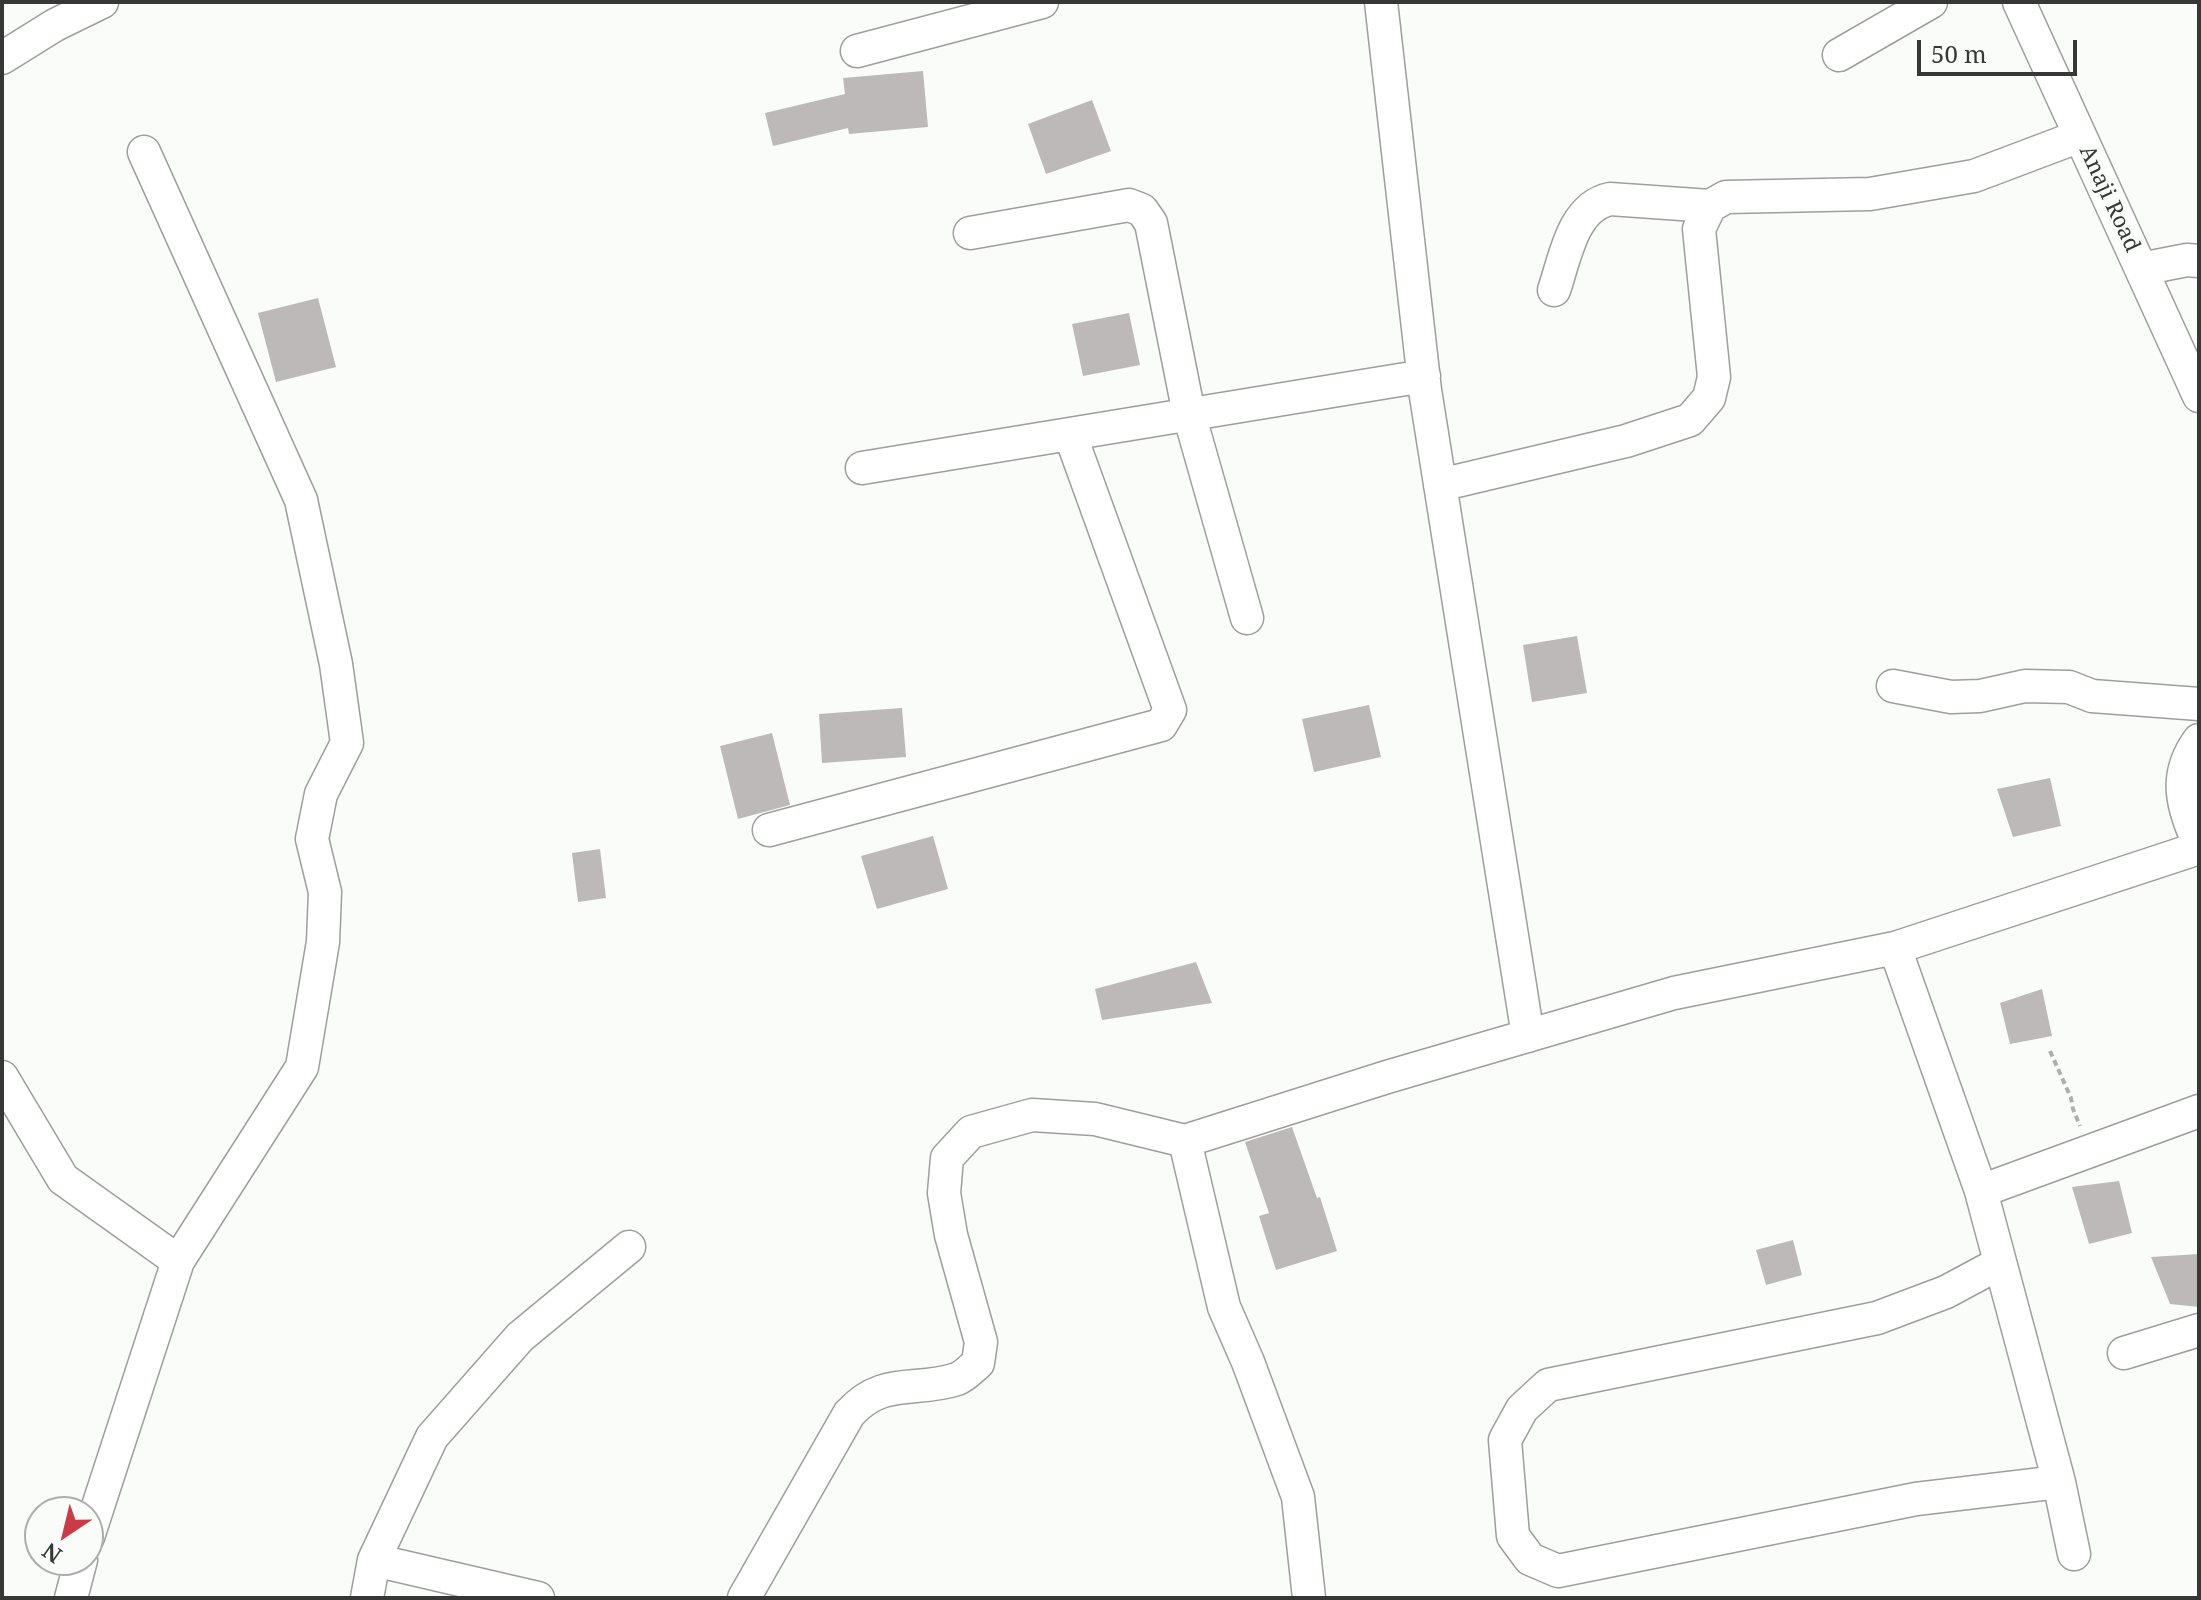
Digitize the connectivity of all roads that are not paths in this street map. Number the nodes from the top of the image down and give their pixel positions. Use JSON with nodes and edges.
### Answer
{"nodes":[{"id":1,"x":102,"y":2,"type":"edge"},
{"id":2,"x":1042,"y":2,"type":"edge"},
{"id":3,"x":1381,"y":2,"type":"edge"},
{"id":4,"x":1931,"y":2,"type":"edge"},
{"id":5,"x":2019,"y":2,"type":"edge"},
{"id":6,"x":857,"y":51,"type":"dead end"},
{"id":7,"x":1839,"y":55,"type":"dead end"},
{"id":8,"x":2,"y":58,"type":"edge"},
{"id":9,"x":2080,"y":136,"type":"junction"},
{"id":10,"x":144,"y":152,"type":"dead end"},
{"id":11,"x":1710,"y":206,"type":"junction"},
{"id":12,"x":970,"y":233,"type":"dead end"},
{"id":13,"x":2199,"y":261,"type":"edge"},
{"id":14,"x":2141,"y":269,"type":"junction"},
{"id":15,"x":1554,"y":290,"type":"dead end"},
{"id":16,"x":1424,"y":376,"type":"junction"},
{"id":17,"x":2199,"y":396,"type":"edge"},
{"id":18,"x":1189,"y":414,"type":"junction"},
{"id":19,"x":1070,"y":434,"type":"junction"},
{"id":20,"x":862,"y":468,"type":"dead end"},
{"id":21,"x":1440,"y":485,"type":"junction"},
{"id":22,"x":1247,"y":618,"type":"dead end"},
{"id":23,"x":1893,"y":686,"type":"dead end"},
{"id":24,"x":2199,"y":704,"type":"edge"},
{"id":25,"x":2199,"y":740,"type":"edge"},
{"id":26,"x":769,"y":830,"type":"dead end"},
{"id":27,"x":2199,"y":846,"type":"edge"},
{"id":28,"x":1895,"y":948,"type":"junction"},
{"id":29,"x":1528,"y":1036,"type":"junction"},
{"id":30,"x":2,"y":1077,"type":"edge"},
{"id":31,"x":2199,"y":1111,"type":"edge"},
{"id":32,"x":1185,"y":1141,"type":"junction"},
{"id":33,"x":1981,"y":1191,"type":"junction"},
{"id":34,"x":629,"y":1247,"type":"dead end"},
{"id":35,"x":178,"y":1261,"type":"junction"},
{"id":36,"x":2000,"y":1263,"type":"junction"},
{"id":37,"x":2199,"y":1330,"type":"edge"},
{"id":38,"x":2124,"y":1353,"type":"dead end"},
{"id":39,"x":2059,"y":1482,"type":"junction"},
{"id":40,"x":101,"y":1496,"type":"edge"},
{"id":41,"x":2074,"y":1554,"type":"dead end"},
{"id":42,"x":374,"y":1560,"type":"junction"},
{"id":43,"x":77,"y":1576,"type":"edge"},
{"id":44,"x":71,"y":1598,"type":"edge"},
{"id":45,"x":367,"y":1598,"type":"edge"},
{"id":46,"x":538,"y":1598,"type":"edge"},
{"id":47,"x":744,"y":1598,"type":"edge"},
{"id":48,"x":1309,"y":1598,"type":"edge"}],
"edges":[{"from":1,"to":8,"type":"street"},
{"from":2,"to":6,"type":"street"},
{"from":3,"to":16,"type":"street"},
{"from":4,"to":7,"type":"street"},
{"from":5,"to":9,"type":"street","name":"Anaji Road"},
{"from":9,"to":11,"type":"street"},
{"from":9,"to":14,"type":"street","name":"Anaji Road"},
{"from":10,"to":35,"type":"street"},
{"from":11,"to":15,"type":"street"},
{"from":11,"to":21,"type":"street"},
{"from":12,"to":18,"type":"street"},
{"from":13,"to":14,"type":"street"},
{"from":14,"to":17,"type":"street","name":"Anaji Road"},
{"from":16,"to":18,"type":"street"},
{"from":16,"to":21,"type":"street"},
{"from":18,"to":19,"type":"street"},
{"from":18,"to":22,"type":"street"},
{"from":19,"to":20,"type":"street"},
{"from":19,"to":26,"type":"street"},
{"from":21,"to":29,"type":"street"},
{"from":23,"to":24,"type":"street"},
{"from":25,"to":27,"type":"street"},
{"from":27,"to":28,"type":"street"},
{"from":28,"to":29,"type":"street"},
{"from":28,"to":33,"type":"street"},
{"from":29,"to":32,"type":"street"},
{"from":30,"to":35,"type":"street"},
{"from":31,"to":33,"type":"street"},
{"from":32,"to":47,"type":"street"},
{"from":32,"to":48,"type":"street"},
{"from":33,"to":36,"type":"street"},
{"from":34,"to":42,"type":"street"},
{"from":35,"to":40,"type":"street"},
{"from":36,"to":39,"type":"street"},
{"from":36,"to":39,"type":"street"},
{"from":37,"to":38,"type":"street"},
{"from":39,"to":41,"type":"street"},
{"from":42,"to":45,"type":"street"},
{"from":42,"to":46,"type":"street"},
{"from":43,"to":44,"type":"street"}]}
